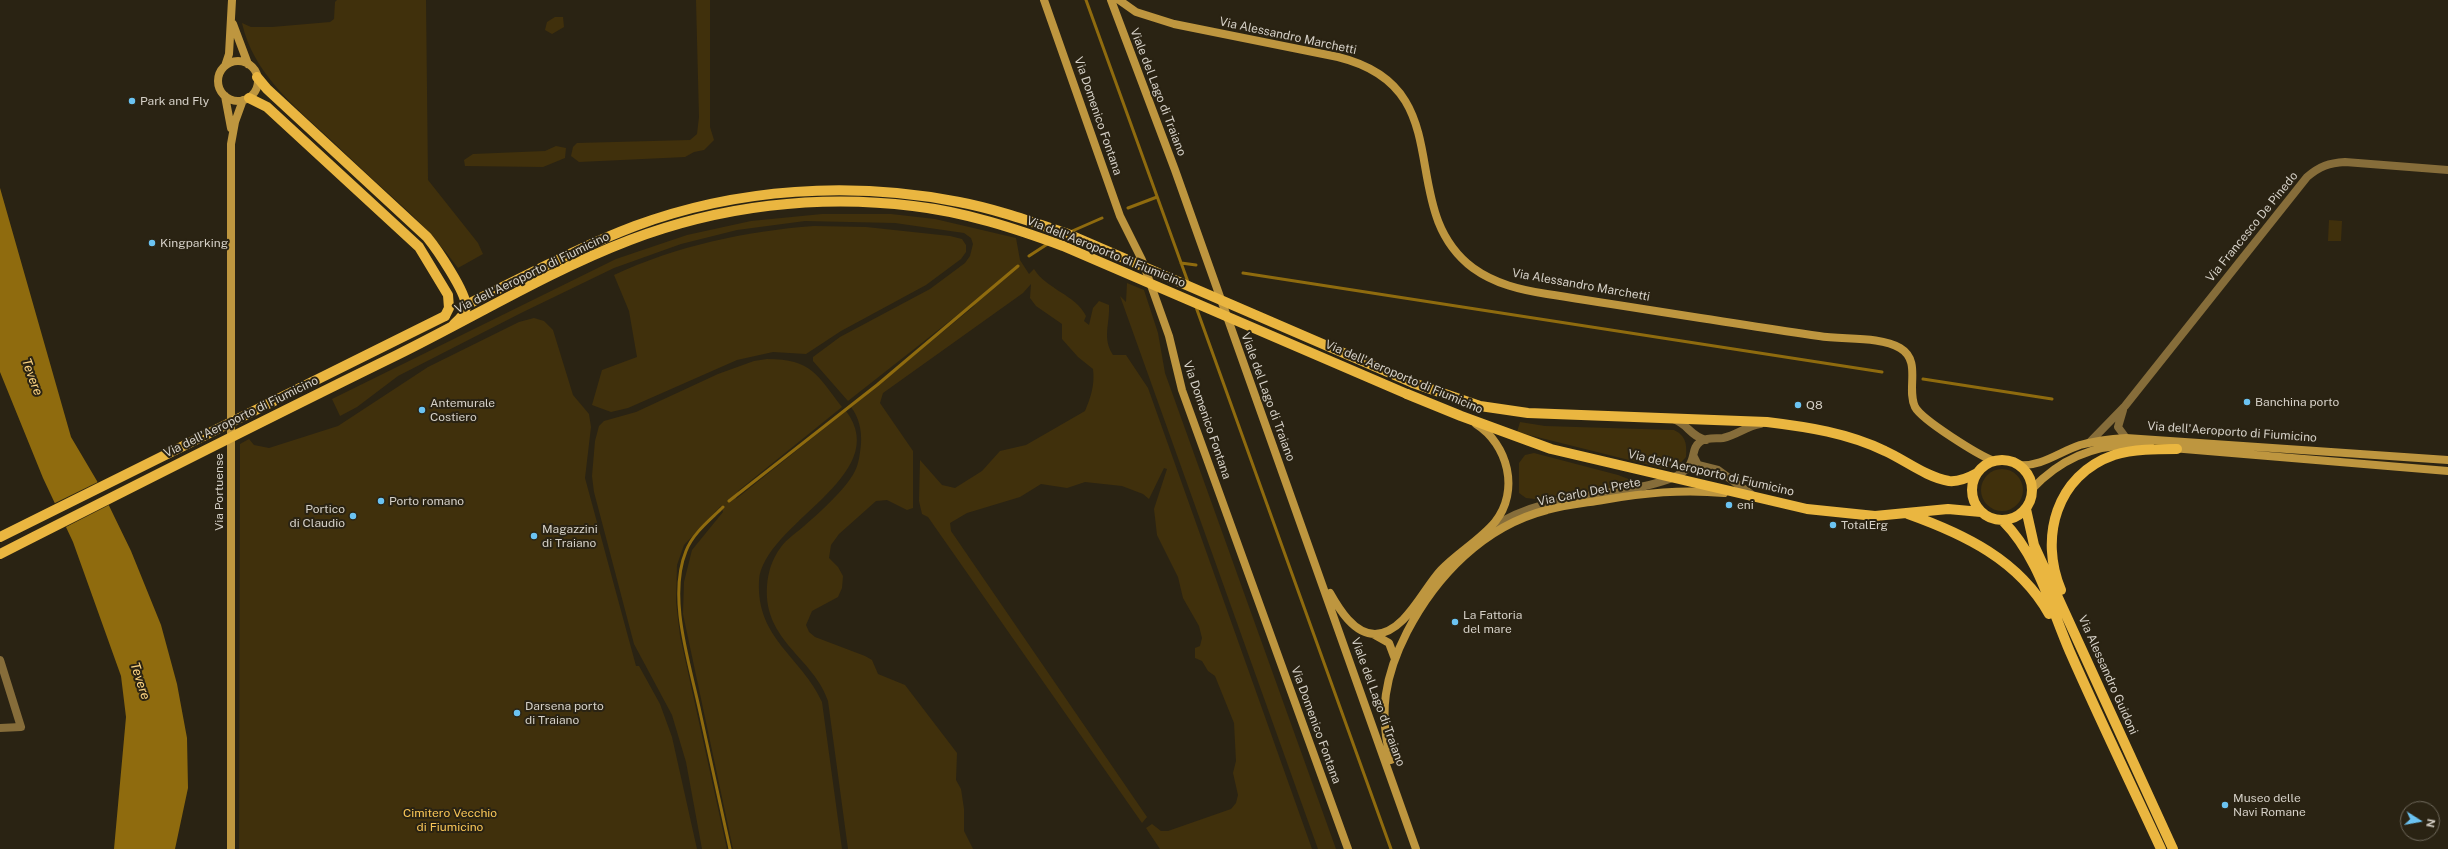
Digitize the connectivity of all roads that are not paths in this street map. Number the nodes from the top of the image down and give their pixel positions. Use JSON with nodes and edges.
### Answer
{"nodes":[{"id":1,"x":232,"y":0,"type":"edge"},
{"id":2,"x":1044,"y":0,"type":"edge"},
{"id":3,"x":1111,"y":0,"type":"edge"},
{"id":4,"x":1119,"y":0,"type":"edge"},
{"id":5,"x":232,"y":19,"type":"junction"},
{"id":6,"x":248,"y":64,"type":"junction"},
{"id":7,"x":225,"y":66,"type":"junction"},
{"id":8,"x":257,"y":77,"type":"junction"},
{"id":9,"x":225,"y":96,"type":"junction"},
{"id":10,"x":246,"y":99,"type":"junction"},
{"id":11,"x":232,"y":134,"type":"junction"},
{"id":12,"x":2448,"y":170,"type":"edge"},
{"id":13,"x":466,"y":305,"type":"junction"},
{"id":14,"x":445,"y":316,"type":"junction"},
{"id":15,"x":444,"y":332,"type":"junction"},
{"id":16,"x":2125,"y":406,"type":"junction"},
{"id":17,"x":1461,"y":416,"type":"junction"},
{"id":18,"x":1673,"y":419,"type":"junction"},
{"id":19,"x":1767,"y":422,"type":"junction"},
{"id":20,"x":2126,"y":438,"type":"junction"},
{"id":21,"x":1707,"y":440,"type":"junction"},
{"id":22,"x":2089,"y":443,"type":"junction"},
{"id":23,"x":2177,"y":449,"type":"junction"},
{"id":24,"x":1694,"y":457,"type":"junction"},
{"id":25,"x":2448,"y":460,"type":"edge"},
{"id":26,"x":1994,"y":461,"type":"junction"},
{"id":27,"x":2019,"y":465,"type":"junction"},
{"id":28,"x":2448,"y":471,"type":"edge"},
{"id":29,"x":1978,"y":473,"type":"junction"},
{"id":30,"x":1669,"y":477,"type":"junction"},
{"id":31,"x":2032,"y":489,"type":"junction"},
{"id":32,"x":1764,"y":499,"type":"junction"},
{"id":33,"x":2026,"y":509,"type":"junction"},
{"id":34,"x":1981,"y":512,"type":"junction"},
{"id":35,"x":1905,"y":513,"type":"junction"},
{"id":36,"x":2002,"y":521,"type":"junction"},
{"id":37,"x":1486,"y":531,"type":"junction"},
{"id":38,"x":0,"y":537,"type":"edge"},
{"id":39,"x":0,"y":554,"type":"edge"},
{"id":40,"x":1320,"y":574,"type":"junction"},
{"id":41,"x":1373,"y":634,"type":"junction"},
{"id":42,"x":2079,"y":641,"type":"junction"},
{"id":43,"x":2070,"y":651,"type":"junction"},
{"id":44,"x":1395,"y":659,"type":"junction"},
{"id":45,"x":0,"y":660,"type":"edge"},
{"id":46,"x":0,"y":728,"type":"edge"},
{"id":47,"x":1394,"y":782,"type":"junction"},
{"id":48,"x":230,"y":849,"type":"edge"},
{"id":49,"x":1348,"y":849,"type":"edge"},
{"id":50,"x":1416,"y":849,"type":"edge"},
{"id":51,"x":2161,"y":849,"type":"edge"},
{"id":52,"x":2173,"y":849,"type":"edge"}],
"edges":[{"from":1,"to":5,"type":"street"},
{"from":2,"to":49,"type":"street","name":"Via Domenico Fontana"},
{"from":3,"to":40,"type":"street","name":"Viale del Lago di Traiano"},
{"from":4,"to":26,"type":"street","name":"Via Alessandro Marchetti"},
{"from":5,"to":6,"type":"street"},
{"from":5,"to":7,"type":"street"},
{"from":6,"to":7,"type":"street"},
{"from":6,"to":8,"type":"street"},
{"from":7,"to":9,"type":"street"},
{"from":8,"to":10,"type":"street"},
{"from":8,"to":13,"type":"main road"},
{"from":9,"to":10,"type":"street"},
{"from":9,"to":11,"type":"street","name":"Via Portuense"},
{"from":10,"to":11,"type":"street","name":"Via Portuense"},
{"from":10,"to":14,"type":"main road"},
{"from":11,"to":48,"type":"street","name":"Via Portuense"},
{"from":12,"to":16,"type":"street","name":"Via Francesco De Pinedo"},
{"from":13,"to":14,"type":"main road","name":"Via dell'Aeroporto di Fiumicino"},
{"from":13,"to":15,"type":"main road","bridge":true},
{"from":13,"to":18,"type":"main road","name":"Via dell'Aeroporto di Fiumicino","bridge":true},
{"from":14,"to":38,"type":"main road","name":"Via dell'Aeroporto di Fiumicino","bridge":true},
{"from":15,"to":17,"type":"main road","name":"Via dell'Aeroporto di Fiumicino","bridge":true},
{"from":15,"to":39,"type":"main road","name":"Via dell'Aeroporto di Fiumicino","bridge":true},
{"from":16,"to":20,"type":"street","name":"Via Francesco De Pinedo"},
{"from":16,"to":22,"type":"street","name":"Via Francesco De Pinedo"},
{"from":17,"to":30,"type":"main road","name":"Via dell'Aeroporto di Fiumicino"},
{"from":17,"to":37,"type":"street"},
{"from":18,"to":19,"type":"main road","name":"Via dell'Aeroporto di Fiumicino"},
{"from":18,"to":21,"type":"street"},
{"from":19,"to":21,"type":"street"},
{"from":19,"to":29,"type":"main road","name":"Via dell'Aeroporto di Fiumicino"},
{"from":20,"to":22,"type":"street","name":"Via dell'Aeroporto di Fiumicino"},
{"from":20,"to":25,"type":"street","name":"Via dell'Aeroporto di Fiumicino"},
{"from":21,"to":24,"type":"street","name":"Via Carlo Del Prete"},
{"from":22,"to":27,"type":"street","name":"Via dell'Aeroporto di Fiumicino"},
{"from":23,"to":28,"type":"street","name":"Via dell'Aeroporto di Fiumicino"},
{"from":23,"to":31,"type":"street","name":"Via dell'Aeroporto di Fiumicino"},
{"from":23,"to":42,"type":"main road"},
{"from":24,"to":30,"type":"street","name":"Via Carlo Del Prete"},
{"from":24,"to":32,"type":"street"},
{"from":26,"to":27,"type":"main road"},
{"from":26,"to":29,"type":"main road"},
{"from":27,"to":31,"type":"main road"},
{"from":29,"to":34,"type":"main road"},
{"from":30,"to":32,"type":"main road","name":"Via dell'Aeroporto di Fiumicino"},
{"from":30,"to":37,"type":"street","name":"Via Carlo Del Prete"},
{"from":31,"to":33,"type":"main road"},
{"from":32,"to":35,"type":"main road","name":"Via dell'Aeroporto di Fiumicino"},
{"from":32,"to":44,"type":"street","name":"Via Carlo Del Prete"},
{"from":33,"to":36,"type":"main road"},
{"from":33,"to":42,"type":"main road","name":"Via Alessandro Guidoni"},
{"from":34,"to":35,"type":"main road","name":"Via dell'Aeroporto di Fiumicino"},
{"from":34,"to":36,"type":"main road"},
{"from":35,"to":43,"type":"main road"},
{"from":36,"to":43,"type":"main road","name":"Via Alessandro Guidoni"},
{"from":37,"to":41,"type":"street","name":"Via Carlo Del Prete"},
{"from":40,"to":41,"type":"street"},
{"from":40,"to":47,"type":"street","name":"Viale del Lago di Traiano"},
{"from":41,"to":44,"type":"street"},
{"from":42,"to":52,"type":"main road","name":"Via Alessandro Guidoni"},
{"from":43,"to":51,"type":"main road","name":"Via Alessandro Guidoni"},
{"from":44,"to":47,"type":"street","name":"Via Carlo Del Prete"},
{"from":45,"to":46,"type":"street"},
{"from":47,"to":50,"type":"street","name":"Viale del Lago di Traiano"}]}
